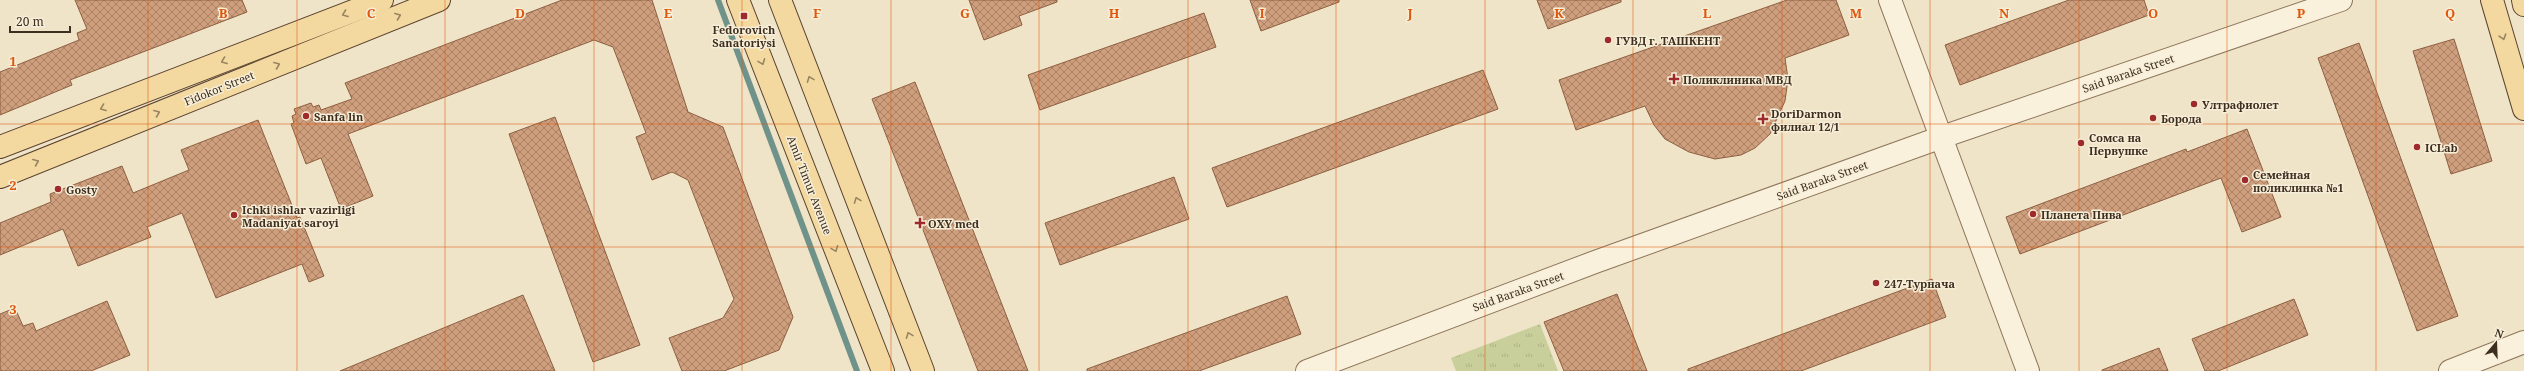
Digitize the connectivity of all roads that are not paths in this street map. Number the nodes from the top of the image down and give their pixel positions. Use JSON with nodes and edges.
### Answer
{"nodes":[{"id":1,"x":382,"y":0,"type":"edge"},
{"id":2,"x":439,"y":0,"type":"edge"},
{"id":3,"x":738,"y":0,"type":"edge"},
{"id":4,"x":780,"y":0,"type":"edge"},
{"id":5,"x":1890,"y":0,"type":"edge"},
{"id":6,"x":2341,"y":0,"type":"edge"},
{"id":7,"x":2492,"y":0,"type":"edge"},
{"id":8,"x":2523,"y":0,"type":"edge"},
{"id":9,"x":2524,"y":5,"type":"edge"},
{"id":10,"x":2524,"y":109,"type":"edge"},
{"id":11,"x":1942,"y":137,"type":"junction"},
{"id":12,"x":0,"y":147,"type":"edge"},
{"id":13,"x":0,"y":177,"type":"edge"},
{"id":14,"x":2524,"y":342,"type":"edge"},
{"id":15,"x":883,"y":371,"type":"edge"},
{"id":16,"x":923,"y":371,"type":"edge"},
{"id":17,"x":1307,"y":371,"type":"edge"},
{"id":18,"x":2028,"y":371,"type":"edge"},
{"id":19,"x":2450,"y":371,"type":"edge"}],
"edges":[{"from":1,"to":12,"type":"main road","name":"Fidokor Street","one_way":true},
{"from":13,"to":2,"type":"main road","name":"Fidokor Street","one_way":true},
{"from":3,"to":15,"type":"main road","name":"Amir Timur Avenue","one_way":true},
{"from":16,"to":4,"type":"main road","one_way":true},
{"from":5,"to":11,"type":"street"},
{"from":6,"to":11,"type":"street","name":"Said Baraka Street"},
{"from":7,"to":10,"type":"main road","one_way":true},
{"from":8,"to":9,"type":"main road"},
{"from":11,"to":17,"type":"street","name":"Said Baraka Street"},
{"from":11,"to":18,"type":"street"},
{"from":14,"to":19,"type":"street"}]}
